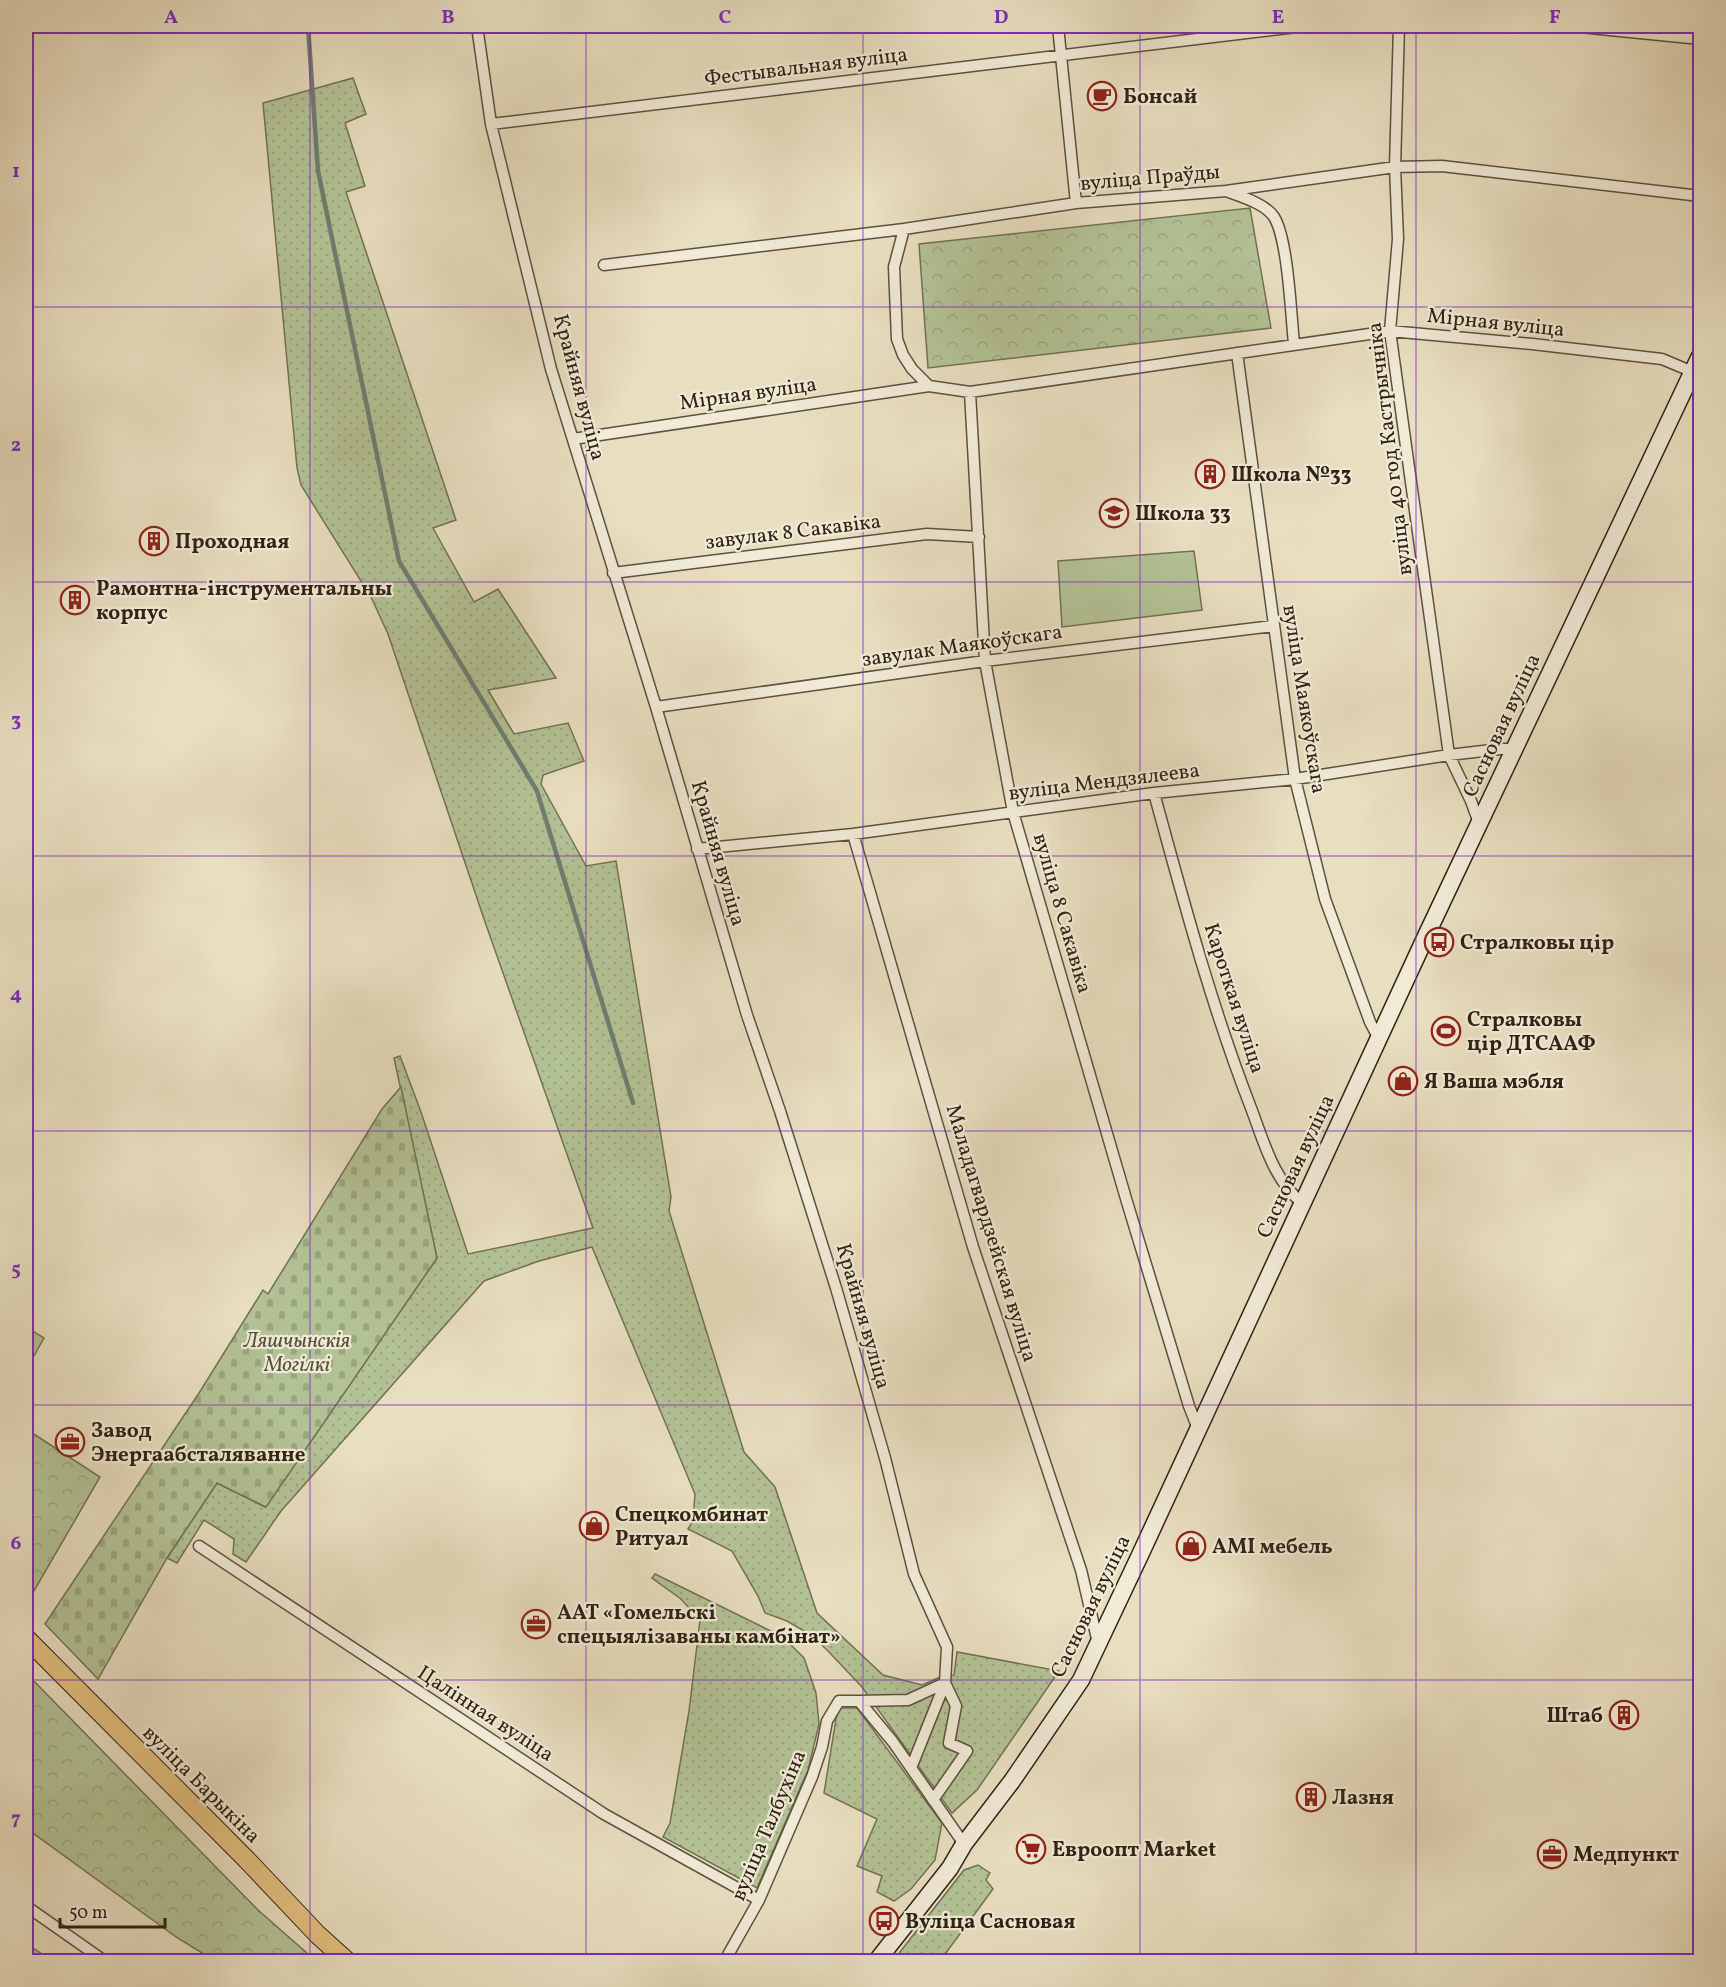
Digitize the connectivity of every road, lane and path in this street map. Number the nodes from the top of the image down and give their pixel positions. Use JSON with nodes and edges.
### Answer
{"nodes":[{"id":1,"x":477,"y":26,"type":"edge"},
{"id":2,"x":1058,"y":26,"type":"edge"},
{"id":3,"x":1305,"y":26,"type":"edge"},
{"id":4,"x":1399,"y":26,"type":"edge"},
{"id":5,"x":1570,"y":26,"type":"edge"},
{"id":6,"x":1701,"y":39,"type":"edge"},
{"id":7,"x":1061,"y":55,"type":"junction"},
{"id":8,"x":491,"y":124,"type":"junction"},
{"id":9,"x":1395,"y":167,"type":"junction"},
{"id":10,"x":1226,"y":191,"type":"junction"},
{"id":11,"x":1701,"y":196,"type":"edge"},
{"id":12,"x":1076,"y":203,"type":"junction"},
{"id":13,"x":904,"y":229,"type":"junction"},
{"id":14,"x":604,"y":266,"type":"dead end"},
{"id":15,"x":1390,"y":331,"type":"junction"},
{"id":16,"x":1294,"y":344,"type":"junction"},
{"id":17,"x":1237,"y":353,"type":"junction"},
{"id":18,"x":1701,"y":356,"type":"edge"},
{"id":19,"x":1693,"y":372,"type":"junction"},
{"id":20,"x":929,"y":386,"type":"junction"},
{"id":21,"x":970,"y":392,"type":"junction"},
{"id":22,"x":573,"y":439,"type":"junction"},
{"id":23,"x":979,"y":537,"type":"junction"},
{"id":24,"x":613,"y":573,"type":"junction"},
{"id":25,"x":1273,"y":626,"type":"junction"},
{"id":26,"x":985,"y":661,"type":"junction"},
{"id":27,"x":656,"y":707,"type":"junction"},
{"id":28,"x":1515,"y":749,"type":"junction"},
{"id":29,"x":1449,"y":755,"type":"junction"},
{"id":30,"x":1295,"y":779,"type":"junction"},
{"id":31,"x":1155,"y":793,"type":"junction"},
{"id":32,"x":1013,"y":812,"type":"junction"},
{"id":33,"x":1480,"y":824,"type":"junction"},
{"id":34,"x":853,"y":834,"type":"junction"},
{"id":35,"x":697,"y":849,"type":"junction"},
{"id":36,"x":1379,"y":1039,"type":"junction"},
{"id":37,"x":1302,"y":1203,"type":"junction"},
{"id":38,"x":1198,"y":1429,"type":"junction"},
{"id":39,"x":199,"y":1546,"type":"dead end"},
{"id":40,"x":26,"y":1638,"type":"edge"},
{"id":41,"x":1098,"y":1643,"type":"junction"},
{"id":42,"x":945,"y":1683,"type":"junction"},
{"id":43,"x":859,"y":1701,"type":"junction"},
{"id":44,"x":911,"y":1768,"type":"junction"},
{"id":45,"x":933,"y":1800,"type":"junction"},
{"id":46,"x":964,"y":1844,"type":"junction"},
{"id":47,"x":759,"y":1900,"type":"junction"},
{"id":48,"x":26,"y":1906,"type":"edge"},
{"id":49,"x":106,"y":1962,"type":"edge"},
{"id":50,"x":348,"y":1962,"type":"edge"},
{"id":51,"x":724,"y":1962,"type":"edge"},
{"id":52,"x":876,"y":1962,"type":"edge"}],
"edges":[{"from":1,"to":8,"type":"street","name":"Крайняя вуліца"},
{"from":2,"to":7,"type":"street"},
{"from":3,"to":7,"type":"street","name":"Фестывальная вуліца"},
{"from":4,"to":9,"type":"street","name":"вуліца 40 год Кастрычніка"},
{"from":5,"to":6,"type":"street"},
{"from":7,"to":8,"type":"street","name":"Фестывальная вуліца"},
{"from":7,"to":12,"type":"street"},
{"from":8,"to":22,"type":"street","name":"Крайняя вуліца"},
{"from":9,"to":10,"type":"street","name":"вуліца Праўды"},
{"from":9,"to":11,"type":"street","name":"вуліца Праўды"},
{"from":9,"to":15,"type":"street","name":"вуліца 40 год Кастрычніка"},
{"from":10,"to":12,"type":"street","name":"вуліца Праўды"},
{"from":10,"to":16,"type":"street"},
{"from":12,"to":13,"type":"street","name":"вуліца Праўды"},
{"from":13,"to":14,"type":"street","name":"вуліца Праўды"},
{"from":13,"to":20,"type":"street"},
{"from":15,"to":16,"type":"street","name":"Мірная вуліца"},
{"from":15,"to":19,"type":"street","name":"Мірная вуліца"},
{"from":15,"to":29,"type":"street","name":"вуліца 40 год Кастрычніка"},
{"from":16,"to":17,"type":"street","name":"Мірная вуліца"},
{"from":17,"to":21,"type":"street","name":"Мірная вуліца"},
{"from":17,"to":25,"type":"street","name":"вуліца Маякоўскага"},
{"from":18,"to":19,"type":"main road","name":"Сасновая вуліца"},
{"from":19,"to":28,"type":"main road","name":"Сасновая вуліца"},
{"from":20,"to":21,"type":"street","name":"Мірная вуліца"},
{"from":20,"to":22,"type":"street","name":"Мірная вуліца"},
{"from":21,"to":23,"type":"street","name":"вуліца 8 Сакавіка"},
{"from":22,"to":24,"type":"street","name":"Крайняя вуліца"},
{"from":23,"to":24,"type":"street","name":"завулак 8 Сакавіка"},
{"from":23,"to":26,"type":"street","name":"вуліца 8 Сакавіка"},
{"from":24,"to":27,"type":"street","name":"Крайняя вуліца"},
{"from":25,"to":26,"type":"street","name":"завулак Маякоўскага"},
{"from":25,"to":30,"type":"street","name":"вуліца Маякоўскага"},
{"from":26,"to":27,"type":"street","name":"завулак Маякоўскага"},
{"from":26,"to":32,"type":"street","name":"вуліца 8 Сакавіка"},
{"from":27,"to":35,"type":"street","name":"Крайняя вуліца"},
{"from":28,"to":29,"type":"street","name":"вуліца Мендзялеева"},
{"from":28,"to":33,"type":"main road","name":"Сасновая вуліца"},
{"from":29,"to":30,"type":"street","name":"вуліца Мендзялеева"},
{"from":29,"to":33,"type":"street","name":"вуліца 40 год Кастрычніка"},
{"from":30,"to":31,"type":"street","name":"вуліца Мендзялеева"},
{"from":30,"to":36,"type":"street","name":"вуліца Маякоўскага"},
{"from":31,"to":32,"type":"street","name":"вуліца Мендзялеева"},
{"from":31,"to":37,"type":"street","name":"Кароткая вуліца"},
{"from":32,"to":34,"type":"street","name":"вуліца Мендзялеева"},
{"from":32,"to":38,"type":"street","name":"вуліца 8 Сакавіка"},
{"from":33,"to":36,"type":"main road","name":"Сасновая вуліца"},
{"from":34,"to":35,"type":"street","name":"вуліца Мендзялеева"},
{"from":34,"to":41,"type":"street","name":"Маладагвардзейская вуліца"},
{"from":35,"to":42,"type":"street","name":"Крайняя вуліца"},
{"from":36,"to":37,"type":"main road","name":"Сасновая вуліца"},
{"from":37,"to":38,"type":"main road","name":"Сасновая вуліца"},
{"from":38,"to":41,"type":"main road","name":"Сасновая вуліца"},
{"from":39,"to":47,"type":"street","name":"Цалінная вуліца"},
{"from":40,"to":50,"type":"main road","name":"вуліца Барыкіна"},
{"from":41,"to":46,"type":"main road","name":"Сасновая вуліца"},
{"from":42,"to":43,"type":"street"},
{"from":42,"to":44,"type":"street","name":"Крайняя вуліца"},
{"from":42,"to":45,"type":"street","name":"Крайняя вуліца"},
{"from":43,"to":44,"type":"street"},
{"from":43,"to":47,"type":"street","name":"вуліца Талбухіна"},
{"from":44,"to":45,"type":"street"},
{"from":45,"to":46,"type":"street"},
{"from":46,"to":52,"type":"main road","name":"Сасновая вуліца"},
{"from":47,"to":51,"type":"street","name":"вуліца Талбухіна"},
{"from":48,"to":49,"type":"street"}]}
